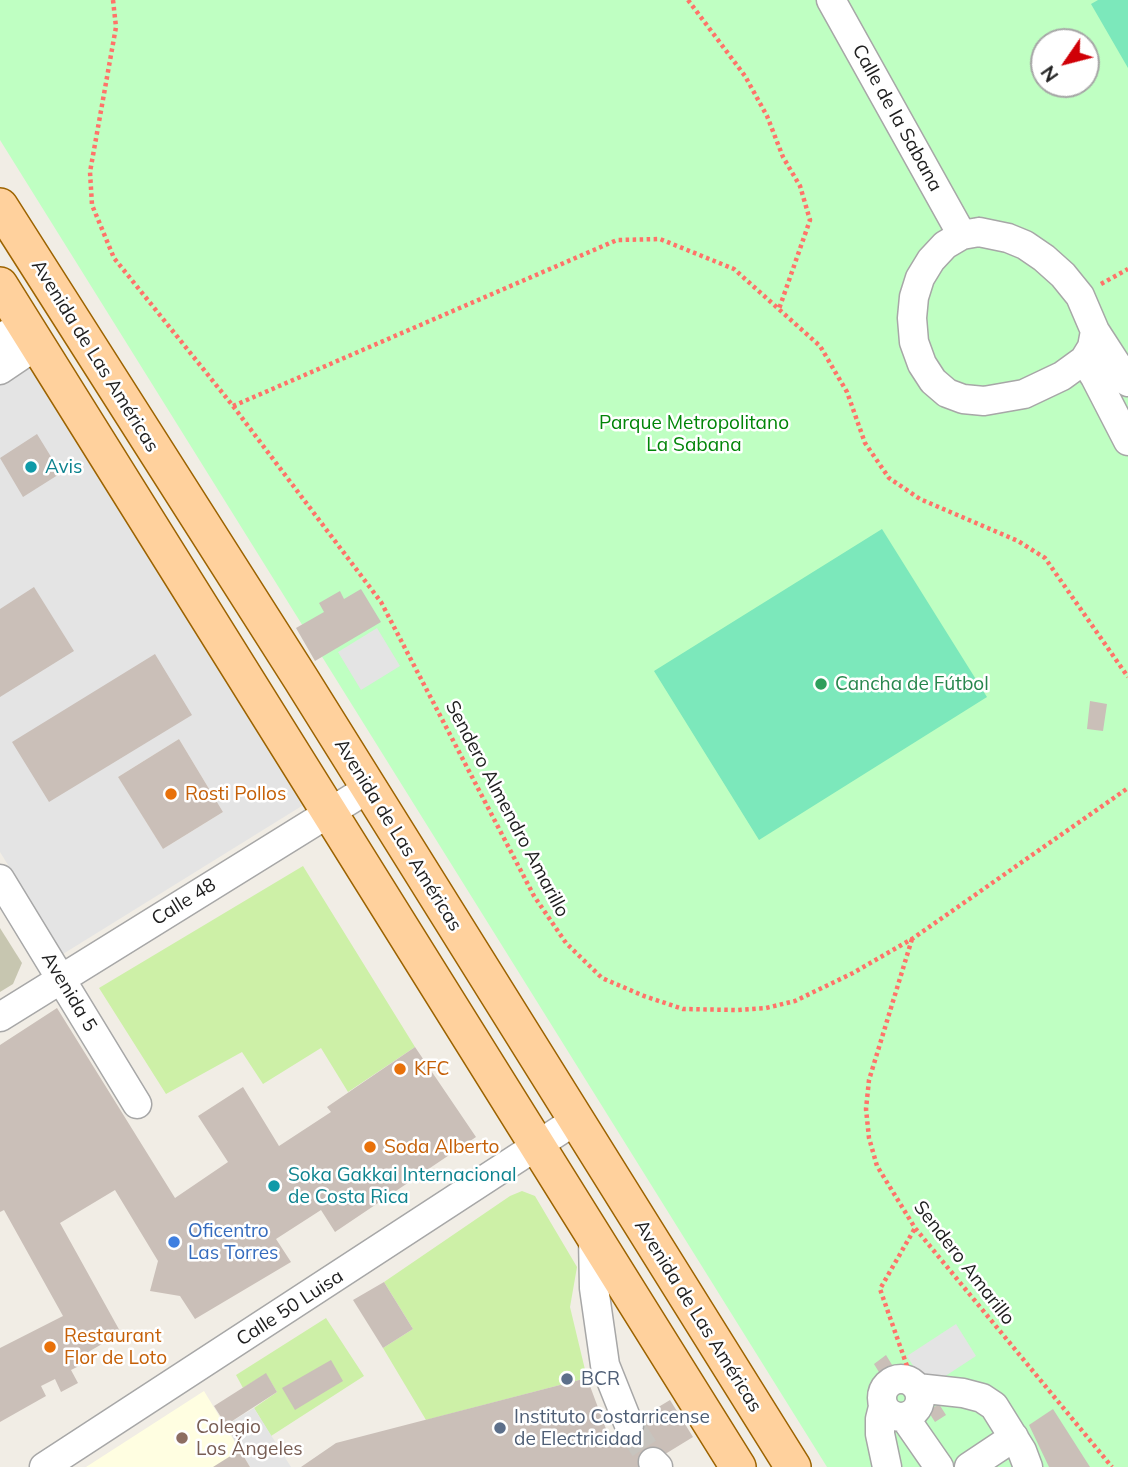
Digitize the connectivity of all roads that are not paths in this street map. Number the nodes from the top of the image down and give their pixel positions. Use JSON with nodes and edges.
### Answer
{"nodes":[{"id":1,"x":831,"y":0,"type":"edge"},
{"id":2,"x":0,"y":206,"type":"edge"},
{"id":3,"x":962,"y":235,"type":"junction"},
{"id":4,"x":0,"y":285,"type":"edge"},
{"id":5,"x":1095,"y":331,"type":"junction"},
{"id":6,"x":20,"y":336,"type":"edge"},
{"id":7,"x":1084,"y":360,"type":"junction"},
{"id":8,"x":0,"y":370,"type":"edge"},
{"id":9,"x":1128,"y":383,"type":"edge"},
{"id":10,"x":1128,"y":441,"type":"edge"},
{"id":11,"x":369,"y":788,"type":"junction"},
{"id":12,"x":329,"y":812,"type":"junction"},
{"id":13,"x":0,"y":879,"type":"edge"},
{"id":14,"x":60,"y":978,"type":"junction"},
{"id":15,"x":0,"y":1017,"type":"edge"},
{"id":16,"x":137,"y":1104,"type":"dead end"},
{"id":17,"x":576,"y":1121,"type":"junction"},
{"id":18,"x":536,"y":1147,"type":"junction"},
{"id":19,"x":593,"y":1237,"type":"junction"},
{"id":20,"x":894,"y":1412,"type":"junction"},
{"id":21,"x":629,"y":1425,"type":"tunnel mouth"},
{"id":22,"x":1014,"y":1437,"type":"junction"},
{"id":23,"x":44,"y":1467,"type":"edge"},
{"id":24,"x":738,"y":1467,"type":"edge"},
{"id":25,"x":793,"y":1467,"type":"edge"},
{"id":26,"x":887,"y":1467,"type":"edge"},
{"id":27,"x":939,"y":1467,"type":"edge"},
{"id":28,"x":969,"y":1467,"type":"edge"},
{"id":29,"x":1028,"y":1467,"type":"edge"}],
"edges":[{"from":1,"to":3,"type":"street","name":"Calle de la Sabana"},
{"from":2,"to":11,"type":"main road","name":"Avenida de Las Américas"},
{"from":3,"to":5,"type":"street"},
{"from":3,"to":7,"type":"street"},
{"from":4,"to":6,"type":"main road"},
{"from":5,"to":7,"type":"street"},
{"from":5,"to":9,"type":"street"},
{"from":6,"to":8,"type":"street"},
{"from":6,"to":12,"type":"main road"},
{"from":7,"to":10,"type":"street"},
{"from":11,"to":12,"type":"street","name":"Calle 48"},
{"from":11,"to":17,"type":"main road","name":"Avenida de Las Américas"},
{"from":12,"to":14,"type":"street","name":"Calle 48"},
{"from":12,"to":18,"type":"main road"},
{"from":13,"to":14,"type":"street","name":"Avenida 5"},
{"from":14,"to":15,"type":"street","name":"Calle 48"},
{"from":14,"to":16,"type":"street","name":"Avenida 5"},
{"from":17,"to":18,"type":"street","name":"Calle 50 Luisa"},
{"from":17,"to":25,"type":"main road","name":"Avenida de Las Américas"},
{"from":18,"to":19,"type":"main road"},
{"from":18,"to":23,"type":"street","name":"Calle 50 Luisa"},
{"from":19,"to":21,"type":"street"},
{"from":19,"to":24,"type":"main road"},
{"from":20,"to":22,"type":"street"},
{"from":20,"to":26,"type":"street"},
{"from":20,"to":27,"type":"street"},
{"from":22,"to":28,"type":"street"},
{"from":22,"to":29,"type":"street"}]}
